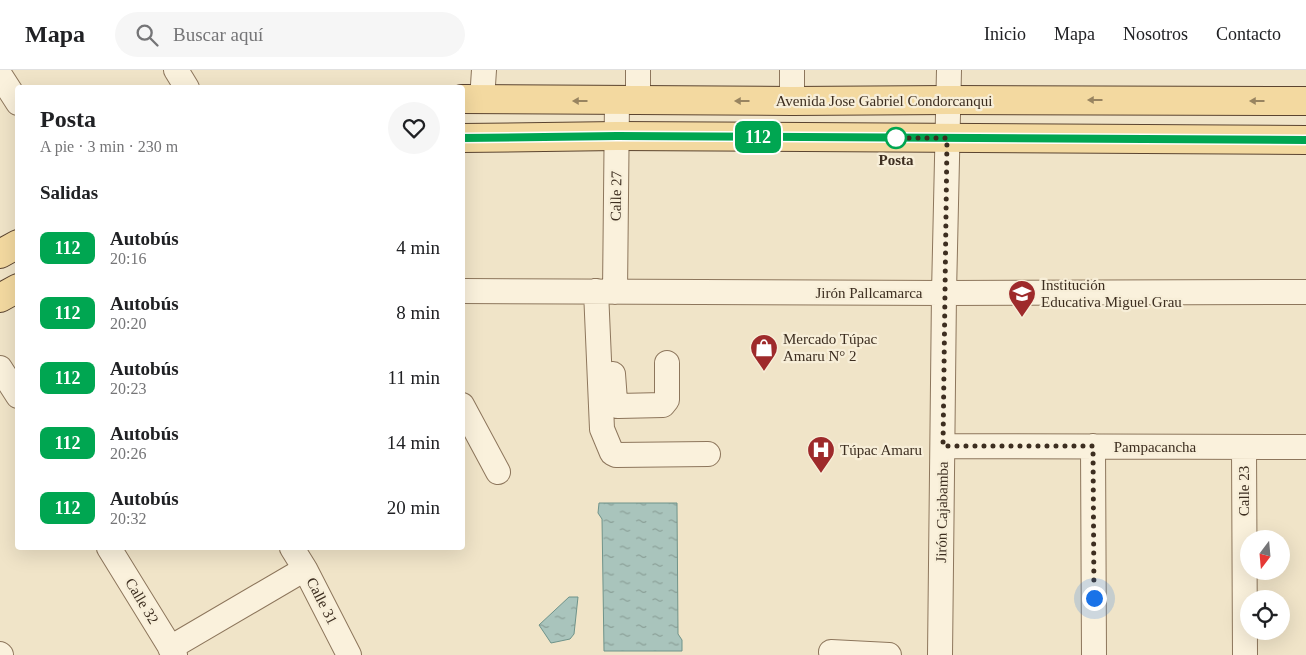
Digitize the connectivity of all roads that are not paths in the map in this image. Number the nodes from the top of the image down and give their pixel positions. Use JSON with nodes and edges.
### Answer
{"nodes":[{"id":1,"x":176,"y":70,"type":"edge"},
{"id":2,"x":484,"y":70,"type":"edge"},
{"id":3,"x":638,"y":70,"type":"edge"},
{"id":4,"x":792,"y":70,"type":"edge"},
{"id":5,"x":949,"y":70,"type":"edge"},
{"id":6,"x":0,"y":75,"type":"edge"},
{"id":7,"x":185,"y":85,"type":"edge"},
{"id":8,"x":15,"y":98,"type":"edge"},
{"id":9,"x":472,"y":100,"type":"edge"},
{"id":10,"x":949,"y":100,"type":"junction"},
{"id":11,"x":627,"y":101,"type":"junction"},
{"id":12,"x":792,"y":101,"type":"junction"},
{"id":13,"x":1306,"y":101,"type":"edge"},
{"id":14,"x":617,"y":136,"type":"junction"},
{"id":15,"x":465,"y":138,"type":"edge"},
{"id":16,"x":947,"y":138,"type":"junction"},
{"id":17,"x":1306,"y":140,"type":"edge"},
{"id":18,"x":15,"y":246,"type":"edge"},
{"id":19,"x":0,"y":254,"type":"edge"},
{"id":20,"x":15,"y":290,"type":"edge"},
{"id":21,"x":465,"y":291,"type":"edge"},
{"id":22,"x":607,"y":291,"type":"junction"},
{"id":23,"x":1306,"y":292,"type":"edge"},
{"id":24,"x":944,"y":293,"type":"junction"},
{"id":25,"x":0,"y":298,"type":"edge"},
{"id":26,"x":667,"y":363,"type":"dead end"},
{"id":27,"x":0,"y":368,"type":"edge"},
{"id":28,"x":15,"y":391,"type":"edge"},
{"id":29,"x":465,"y":411,"type":"edge"},
{"id":30,"x":943,"y":446,"type":"junction"},
{"id":31,"x":1093,"y":446,"type":"junction"},
{"id":32,"x":1244,"y":447,"type":"junction"},
{"id":33,"x":1306,"y":447,"type":"edge"},
{"id":34,"x":708,"y":454,"type":"dead end"},
{"id":35,"x":498,"y":472,"type":"dead end"},
{"id":36,"x":110,"y":550,"type":"edge"},
{"id":37,"x":293,"y":550,"type":"edge"},
{"id":38,"x":305,"y":569,"type":"junction"},
{"id":39,"x":172,"y":651,"type":"edge"},
{"id":40,"x":831,"y":652,"type":"dead end"},
{"id":41,"x":349,"y":655,"type":"edge"},
{"id":42,"x":889,"y":655,"type":"edge"},
{"id":43,"x":940,"y":655,"type":"edge"},
{"id":44,"x":1094,"y":655,"type":"edge"},
{"id":45,"x":1245,"y":655,"type":"edge"}],
"edges":[{"from":1,"to":7,"type":"street"},
{"from":2,"to":9,"type":"street"},
{"from":3,"to":11,"type":"street","name":"Calle 27"},
{"from":4,"to":12,"type":"street"},
{"from":5,"to":10,"type":"street","name":"Jirón Cajabamba"},
{"from":6,"to":8,"type":"street"},
{"from":11,"to":9,"type":"main road","name":"Avenida Jose Gabriel Condorcanqui","one_way":true},
{"from":10,"to":12,"type":"main road","name":"Avenida Jose Gabriel Condorcanqui"},
{"from":13,"to":10,"type":"main road","name":"Avenida Jose Gabriel Condorcanqui","one_way":true},
{"from":10,"to":16,"type":"street","name":"Jirón Cajabamba"},
{"from":12,"to":11,"type":"main road","name":"Avenida Jose Gabriel Condorcanqui","one_way":true},
{"from":11,"to":14,"type":"street","name":"Calle 27"},
{"from":14,"to":15,"type":"main road"},
{"from":14,"to":16,"type":"main road"},
{"from":14,"to":22,"type":"street","name":"Calle 27"},
{"from":16,"to":17,"type":"main road"},
{"from":16,"to":24,"type":"street","name":"Jirón Cajabamba"},
{"from":18,"to":19,"type":"main road"},
{"from":20,"to":25,"type":"main road"},
{"from":21,"to":22,"type":"street","name":"Jirón Pallcamarca"},
{"from":22,"to":24,"type":"street","name":"Jirón Pallcamarca"},
{"from":22,"to":26,"type":"street"},
{"from":22,"to":34,"type":"street"},
{"from":23,"to":24,"type":"street","name":"Jirón Pallcamarca"},
{"from":24,"to":30,"type":"street","name":"Jirón Cajabamba"},
{"from":27,"to":28,"type":"street"},
{"from":29,"to":35,"type":"street"},
{"from":30,"to":31,"type":"street","name":"Pampacancha"},
{"from":30,"to":43,"type":"street","name":"Jirón Cajabamba"},
{"from":31,"to":32,"type":"street","name":"Pampacancha"},
{"from":31,"to":44,"type":"street"},
{"from":32,"to":33,"type":"street","name":"Pampacancha"},
{"from":32,"to":45,"type":"street","name":"Calle 23"},
{"from":36,"to":39,"type":"street","name":"Calle 32"},
{"from":37,"to":38,"type":"street","name":"Calle 31"},
{"from":38,"to":39,"type":"street"},
{"from":38,"to":41,"type":"street","name":"Calle 31"},
{"from":40,"to":42,"type":"street"}]}
